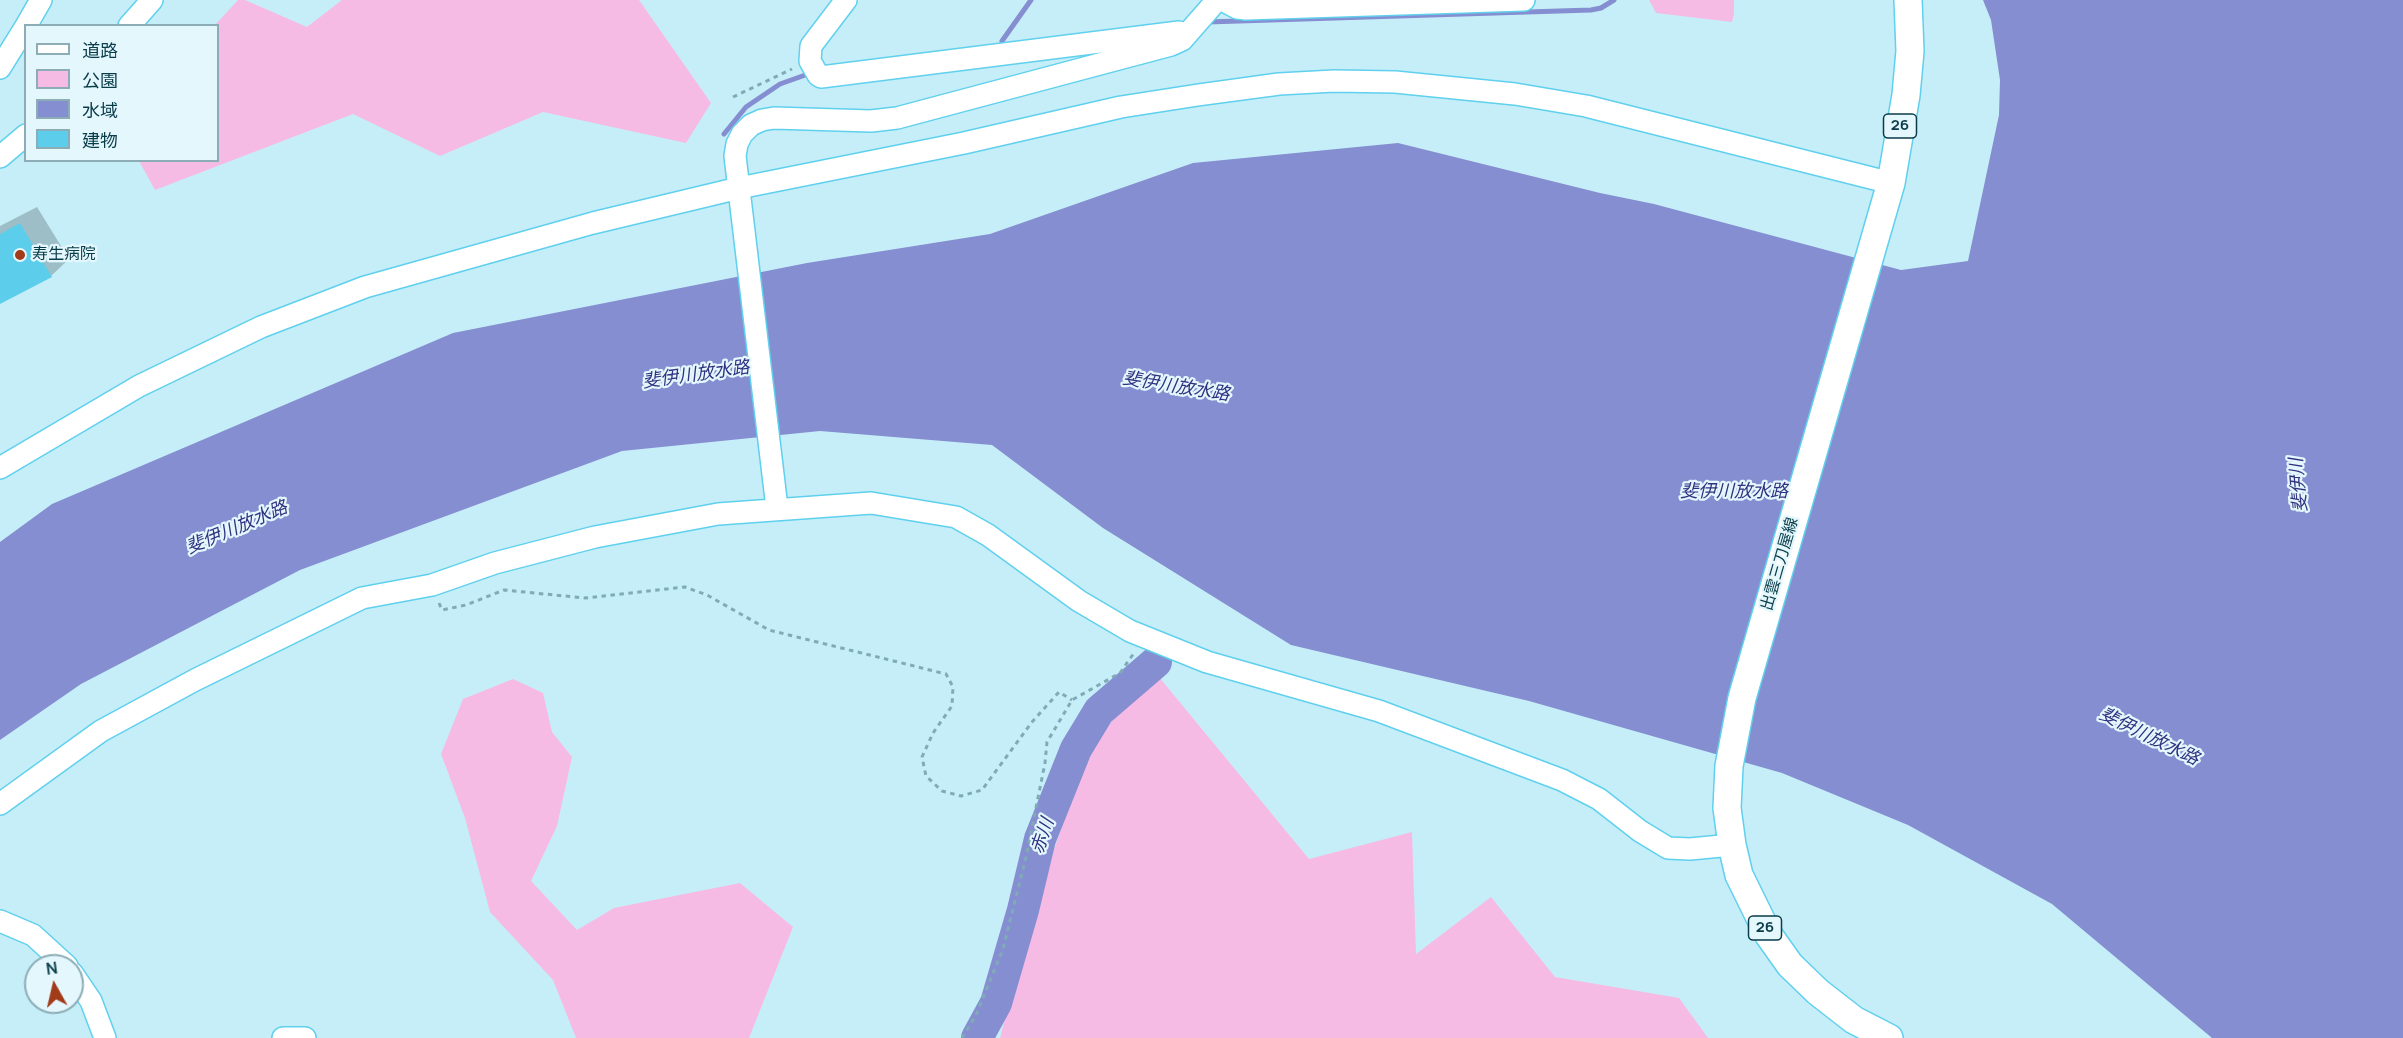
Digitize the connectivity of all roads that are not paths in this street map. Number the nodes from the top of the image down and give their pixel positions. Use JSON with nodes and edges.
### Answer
{"nodes":[{"id":1,"x":41,"y":0,"type":"edge"},
{"id":2,"x":152,"y":0,"type":"edge"},
{"id":3,"x":846,"y":0,"type":"edge"},
{"id":4,"x":1217,"y":0,"type":"edge"},
{"id":5,"x":1222,"y":0,"type":"edge"},
{"id":6,"x":1524,"y":0,"type":"edge"},
{"id":7,"x":1908,"y":0,"type":"edge"},
{"id":8,"x":27,"y":24,"type":"edge"},
{"id":9,"x":131,"y":24,"type":"edge"},
{"id":10,"x":1196,"y":25,"type":"junction"},
{"id":11,"x":24,"y":29,"type":"edge"},
{"id":12,"x":0,"y":68,"type":"edge"},
{"id":13,"x":24,"y":137,"type":"edge"},
{"id":14,"x":0,"y":157,"type":"edge"},
{"id":15,"x":1891,"y":183,"type":"junction"},
{"id":16,"x":739,"y":188,"type":"junction"},
{"id":17,"x":0,"y":468,"type":"edge"},
{"id":18,"x":777,"y":508,"type":"junction"},
{"id":19,"x":0,"y":804,"type":"edge"},
{"id":20,"x":1732,"y":845,"type":"junction"},
{"id":21,"x":0,"y":921,"type":"edge"},
{"id":22,"x":54,"y":954,"type":"edge"},
{"id":23,"x":84,"y":991,"type":"edge"},
{"id":24,"x":105,"y":1038,"type":"edge"},
{"id":25,"x":283,"y":1038,"type":"edge"},
{"id":26,"x":304,"y":1038,"type":"edge"},
{"id":27,"x":1889,"y":1038,"type":"edge"}],
"edges":[{"from":1,"to":8,"type":"street"},
{"from":2,"to":9,"type":"street"},
{"from":3,"to":10,"type":"street"},
{"from":4,"to":10,"type":"street"},
{"from":5,"to":6,"type":"street"},
{"from":7,"to":15,"type":"main road","name":"出雲三刀屋線","number":"26"},
{"from":10,"to":16,"type":"street"},
{"from":11,"to":12,"type":"street"},
{"from":13,"to":14,"type":"street"},
{"from":15,"to":16,"type":"street"},
{"from":15,"to":20,"type":"main road","name":"出雲三刀屋線","number":"26"},
{"from":16,"to":17,"type":"street"},
{"from":16,"to":18,"type":"street"},
{"from":18,"to":19,"type":"street"},
{"from":18,"to":20,"type":"street"},
{"from":20,"to":27,"type":"main road","name":"出雲三刀屋線","number":"26"},
{"from":21,"to":22,"type":"street"},
{"from":23,"to":24,"type":"street"},
{"from":25,"to":26,"type":"street"}]}
